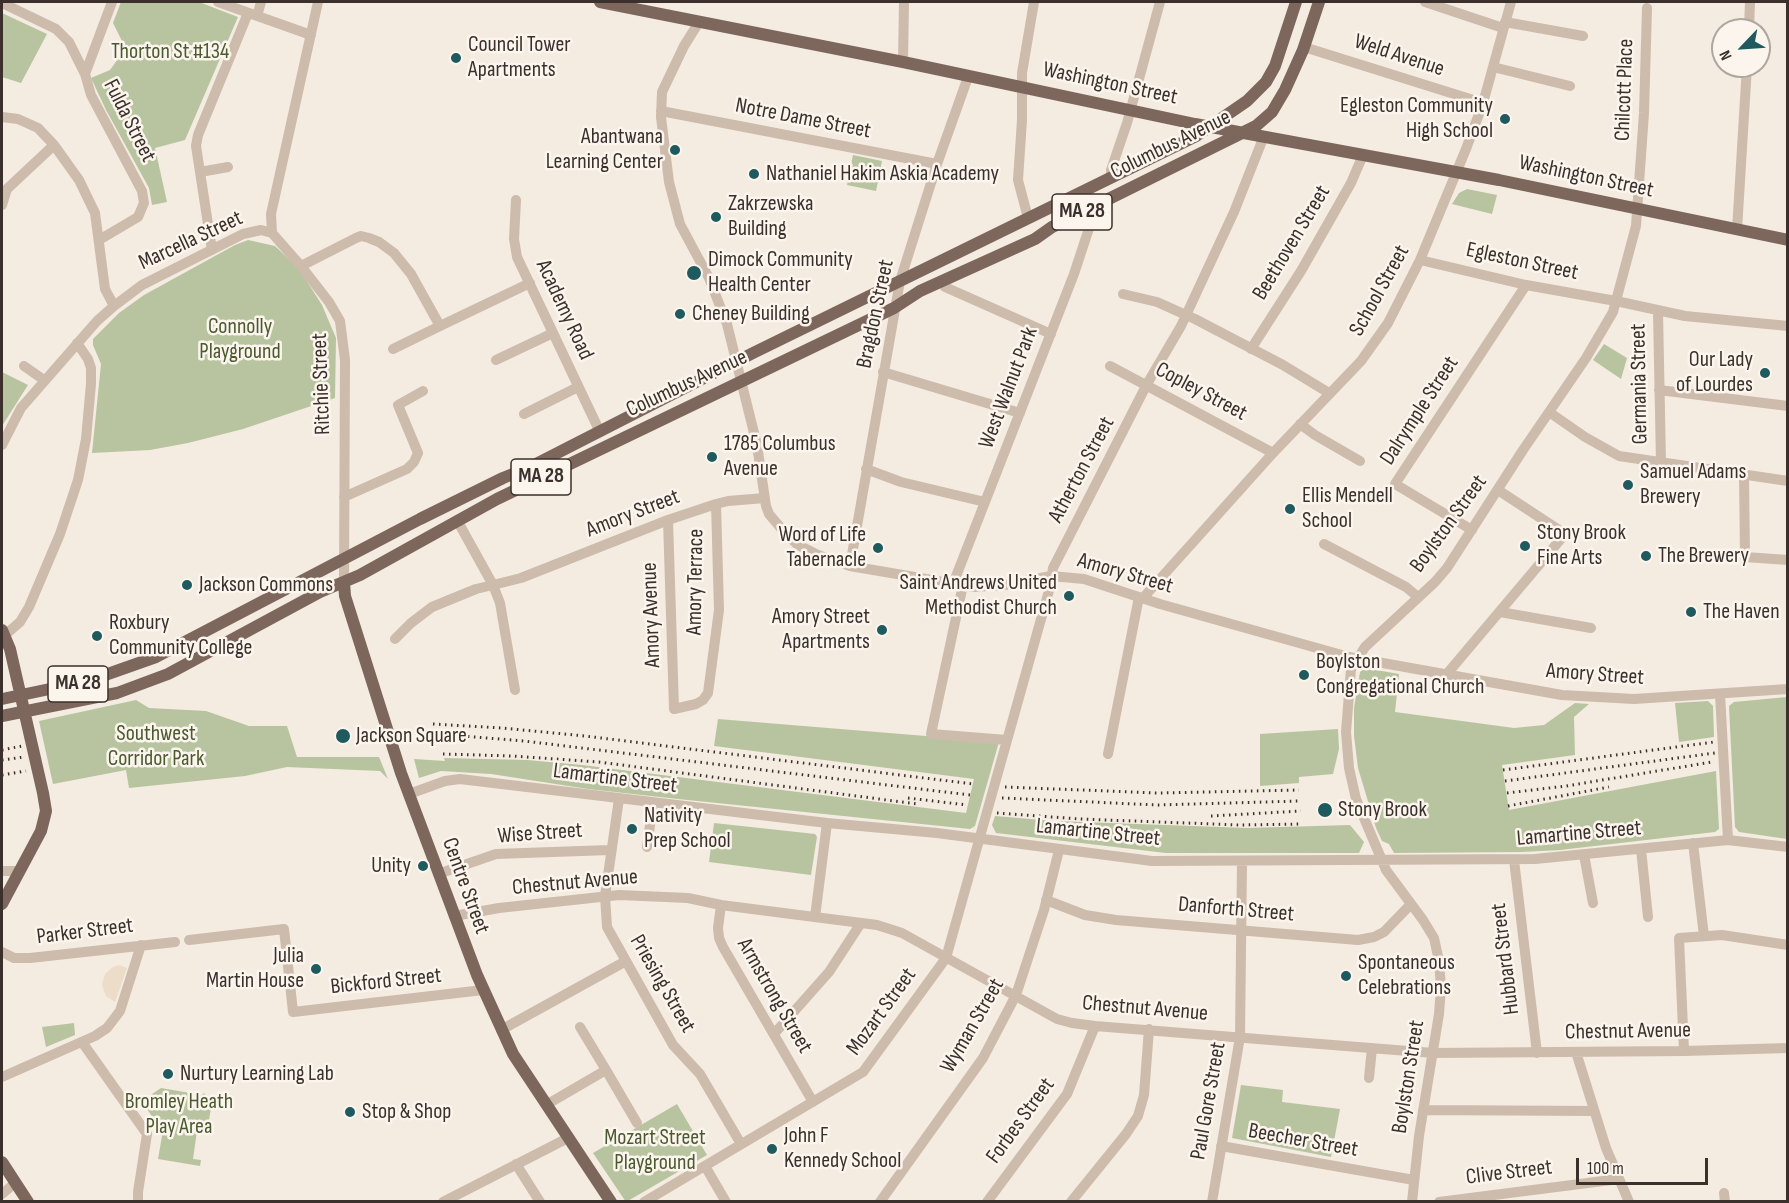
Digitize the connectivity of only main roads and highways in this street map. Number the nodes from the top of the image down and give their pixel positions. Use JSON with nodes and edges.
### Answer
{"nodes":[{"id":1,"x":600,"y":2,"type":"edge"},
{"id":2,"x":1296,"y":2,"type":"edge"},
{"id":3,"x":1319,"y":2,"type":"edge"},
{"id":4,"x":1212,"y":127,"type":"junction"},
{"id":5,"x":1244,"y":132,"type":"junction"},
{"id":6,"x":1788,"y":240,"type":"edge"},
{"id":7,"x":344,"y":582,"type":"junction"},
{"id":8,"x":3,"y":633,"type":"edge"},
{"id":9,"x":21,"y":695,"type":"junction"},
{"id":10,"x":2,"y":699,"type":"edge"},
{"id":11,"x":25,"y":712,"type":"junction"},
{"id":12,"x":2,"y":716,"type":"edge"},
{"id":13,"x":2,"y":904,"type":"edge"},
{"id":14,"x":2,"y":1162,"type":"edge"},
{"id":15,"x":28,"y":1202,"type":"edge"},
{"id":16,"x":611,"y":1202,"type":"edge"}],
"edges":[{"from":1,"to":4,"type":"main road","name":"Washington Street"},
{"from":2,"to":4,"type":"main road","name":"Columbus Avenue","number":"MA 28"},
{"from":3,"to":5,"type":"main road","name":"Columbus Avenue","number":"MA 28"},
{"from":4,"to":5,"type":"main road","name":"Washington Street"},
{"from":4,"to":9,"type":"main road","name":"Columbus Avenue","number":"MA 28"},
{"from":5,"to":6,"type":"main road","name":"Washington Street"},
{"from":5,"to":7,"type":"main road","name":"Columbus Avenue","number":"MA 28"},
{"from":7,"to":11,"type":"main road","name":"Columbus Avenue","number":"MA 28"},
{"from":7,"to":16,"type":"main road","name":"Centre Street"},
{"from":8,"to":9,"type":"main road"},
{"from":9,"to":10,"type":"main road","name":"Columbus Avenue","number":"MA 28"},
{"from":9,"to":11,"type":"main road"},
{"from":11,"to":12,"type":"main road","name":"Columbus Avenue","number":"MA 28"},
{"from":11,"to":13,"type":"main road"},
{"from":14,"to":15,"type":"main road"}]}
